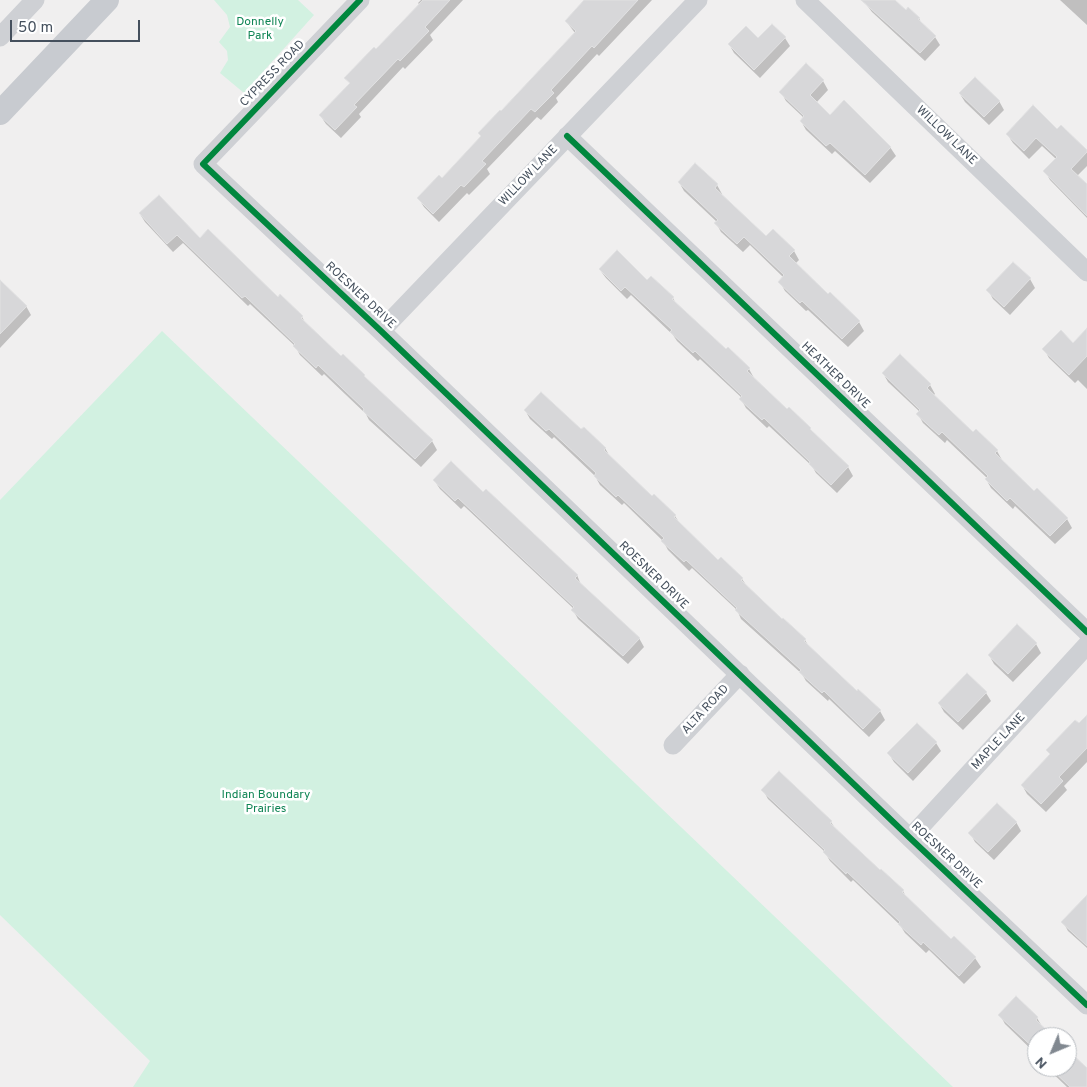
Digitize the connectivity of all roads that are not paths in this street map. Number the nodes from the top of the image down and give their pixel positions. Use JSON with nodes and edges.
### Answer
{"nodes":[{"id":1,"x":35,"y":0,"type":"edge"},
{"id":2,"x":107,"y":0,"type":"edge"},
{"id":3,"x":698,"y":0,"type":"edge"},
{"id":4,"x":805,"y":0,"type":"edge"},
{"id":5,"x":359,"y":1,"type":"edge"},
{"id":6,"x":0,"y":38,"type":"edge"},
{"id":7,"x":0,"y":113,"type":"edge"},
{"id":8,"x":567,"y":136,"type":"junction"},
{"id":9,"x":203,"y":164,"type":"joint"},
{"id":10,"x":1087,"y":272,"type":"edge"},
{"id":11,"x":381,"y":330,"type":"junction"},
{"id":12,"x":1087,"y":632,"type":"edge"},
{"id":13,"x":1087,"y":646,"type":"edge"},
{"id":14,"x":740,"y":674,"type":"junction"},
{"id":15,"x":673,"y":745,"type":"dead end"},
{"id":16,"x":910,"y":838,"type":"junction"},
{"id":17,"x":1085,"y":1000,"type":"edge"}],
"edges":[{"from":1,"to":6,"type":"street"},
{"from":2,"to":7,"type":"main road"},
{"from":3,"to":8,"type":"street","name":"WILLOW LANE"},
{"from":4,"to":10,"type":"street","name":"WILLOW LANE"},
{"from":5,"to":9,"type":"street","name":"CYPRESS ROAD"},
{"from":8,"to":11,"type":"street","name":"WILLOW LANE"},
{"from":8,"to":12,"type":"street","name":"HEATHER DRIVE"},
{"from":9,"to":11,"type":"street","name":"ROESNER DRIVE"},
{"from":11,"to":14,"type":"street","name":"ROESNER DRIVE"},
{"from":13,"to":16,"type":"street","name":"MAPLE LANE"},
{"from":14,"to":15,"type":"street","name":"ALTA ROAD"},
{"from":14,"to":16,"type":"street","name":"ROESNER DRIVE"},
{"from":16,"to":17,"type":"street","name":"ROESNER DRIVE"}]}
